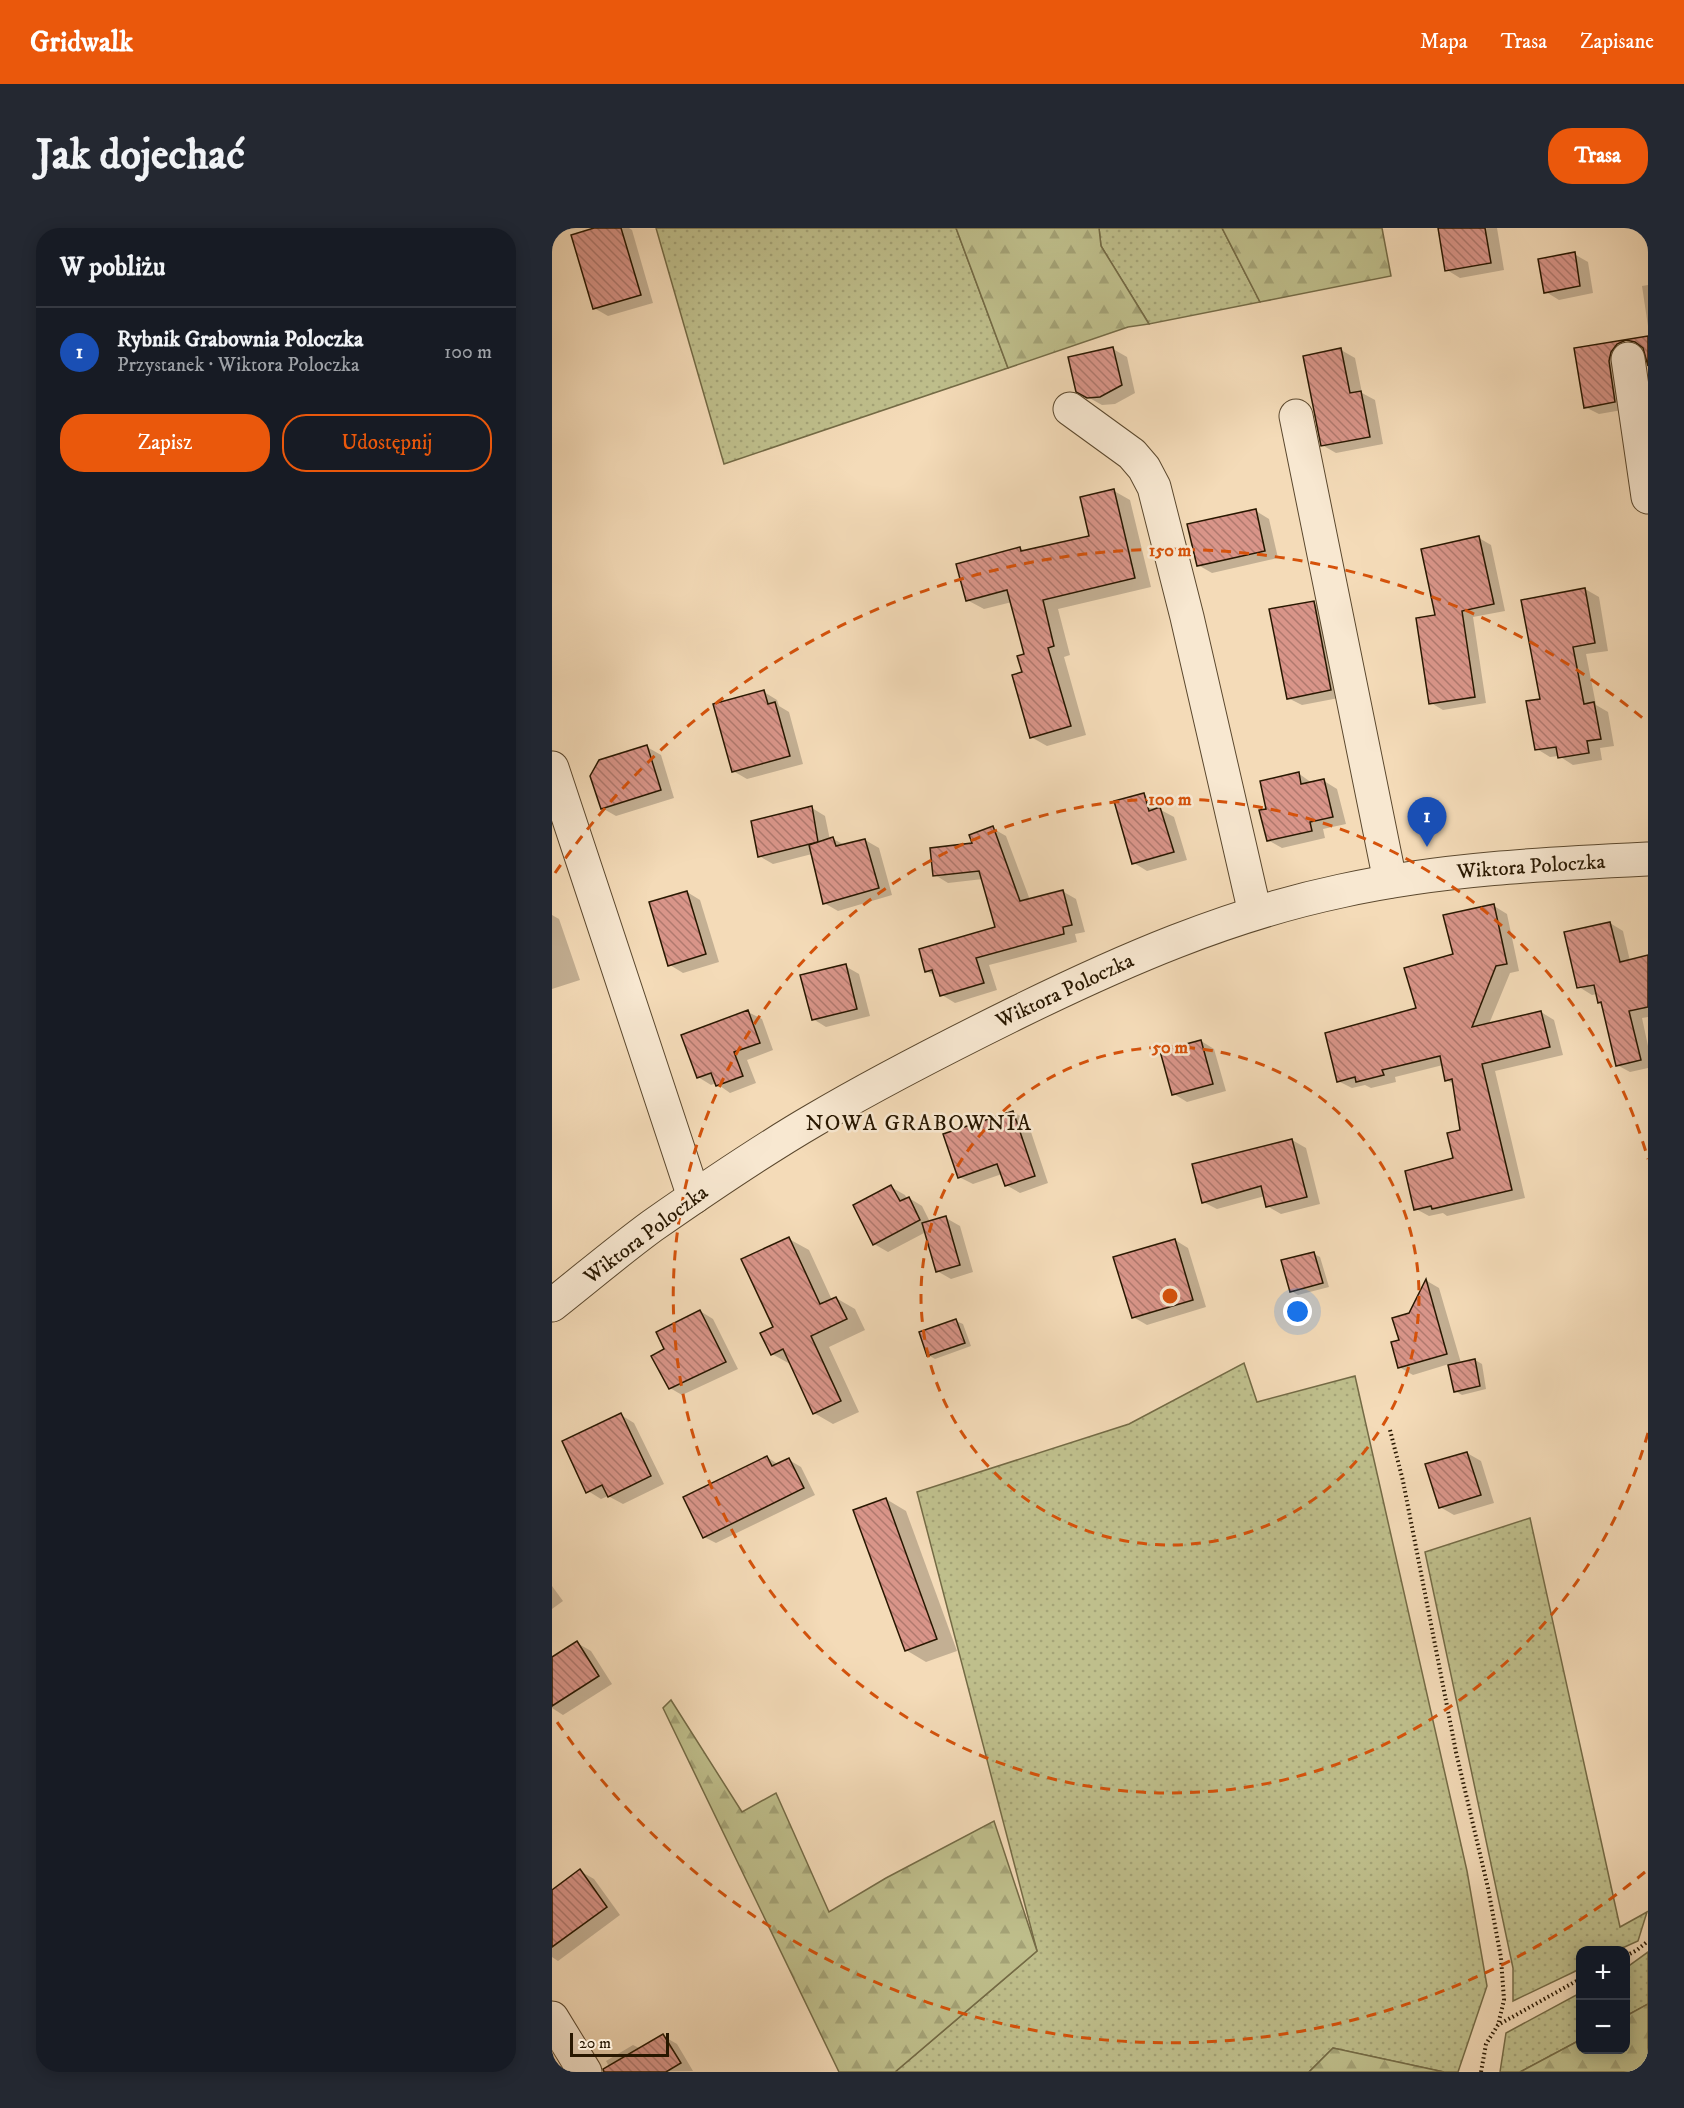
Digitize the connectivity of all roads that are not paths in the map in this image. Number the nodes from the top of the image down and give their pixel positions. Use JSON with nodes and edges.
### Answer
{"nodes":[{"id":1,"x":1628,"y":360,"type":"dead end"},
{"id":2,"x":1070,"y":409,"type":"dead end"},
{"id":3,"x":1296,"y":416,"type":"dead end"},
{"id":4,"x":1648,"y":497,"type":"edge"},
{"id":5,"x":552,"y":768,"type":"edge"},
{"id":6,"x":1648,"y":859,"type":"edge"},
{"id":7,"x":1390,"y":881,"type":"junction"},
{"id":8,"x":1255,"y":913,"type":"junction"},
{"id":9,"x":694,"y":1197,"type":"junction"},
{"id":10,"x":552,"y":1305,"type":"edge"},
{"id":11,"x":552,"y":2018,"type":"edge"},
{"id":12,"x":585,"y":2072,"type":"edge"}],
"edges":[{"from":1,"to":4,"type":"street"},
{"from":2,"to":8,"type":"street"},
{"from":3,"to":7,"type":"street"},
{"from":5,"to":9,"type":"street"},
{"from":6,"to":7,"type":"street","name":"Wiktora Poloczka"},
{"from":7,"to":8,"type":"street","name":"Wiktora Poloczka"},
{"from":8,"to":9,"type":"street","name":"Wiktora Poloczka"},
{"from":9,"to":10,"type":"street","name":"Wiktora Poloczka"},
{"from":11,"to":12,"type":"street"}]}
